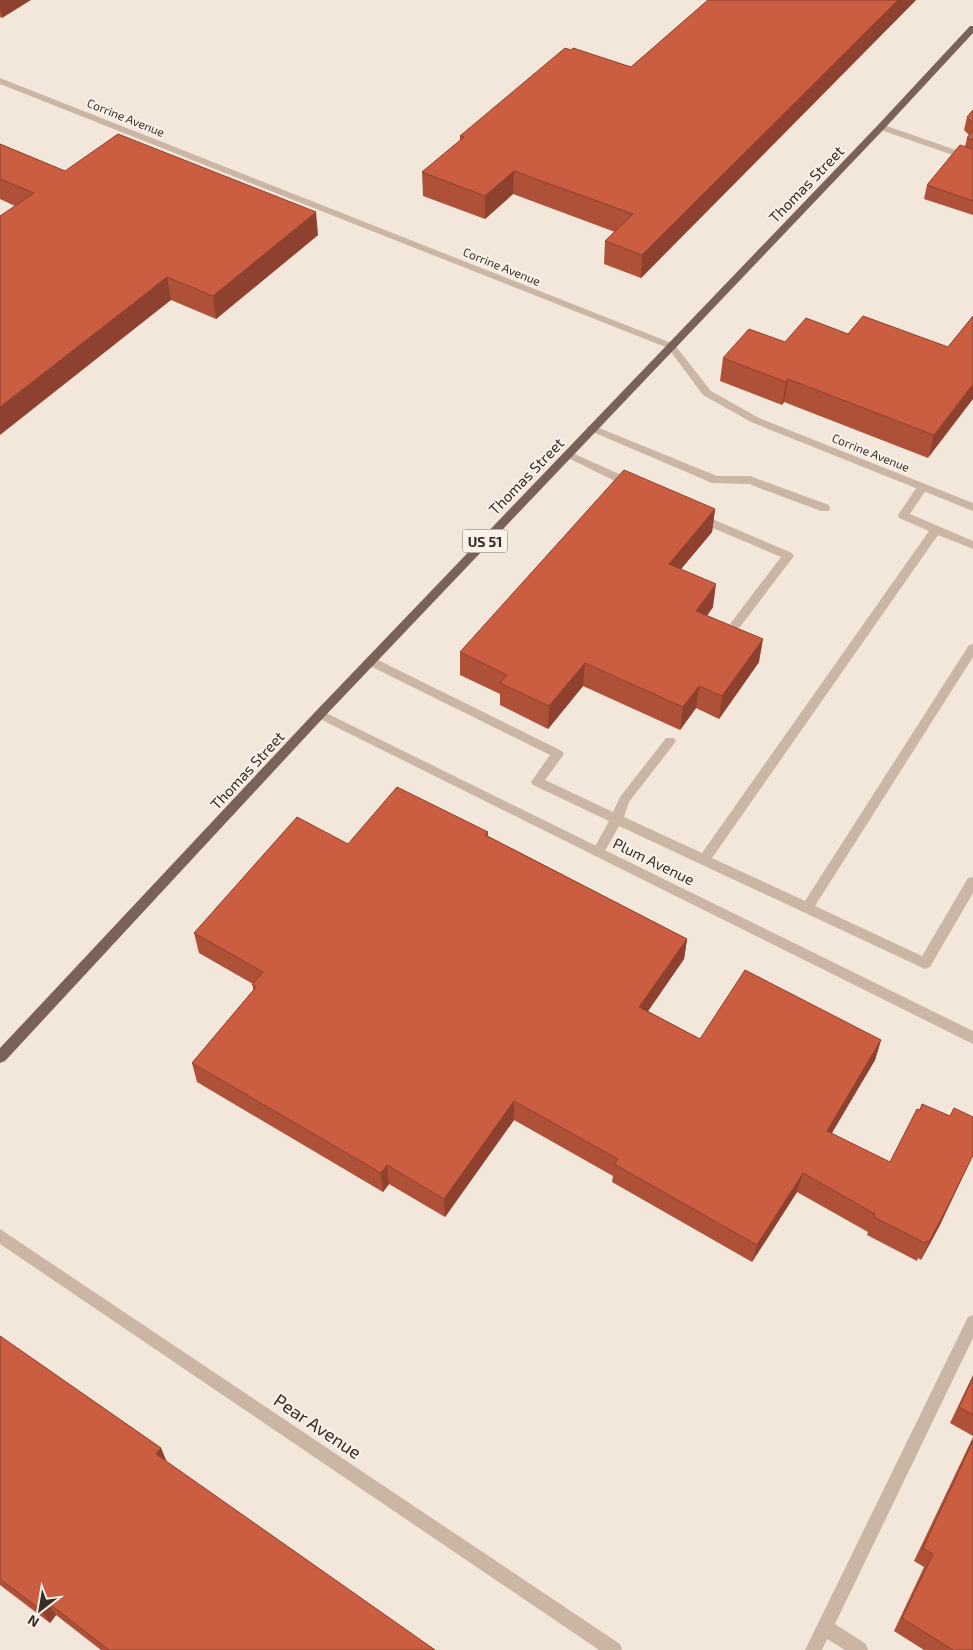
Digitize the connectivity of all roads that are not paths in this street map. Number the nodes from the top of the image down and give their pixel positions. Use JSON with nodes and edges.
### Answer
{"nodes":[{"id":1,"x":973,"y":28,"type":"edge"},
{"id":2,"x":0,"y":81,"type":"edge"},
{"id":3,"x":881,"y":127,"type":"junction"},
{"id":4,"x":973,"y":159,"type":"edge"},
{"id":5,"x":671,"y":346,"type":"junction"},
{"id":6,"x":592,"y":428,"type":"junction"},
{"id":7,"x":568,"y":454,"type":"junction"},
{"id":8,"x":923,"y":487,"type":"junction"},
{"id":9,"x":640,"y":488,"type":"edge"},
{"id":10,"x":973,"y":507,"type":"edge"},
{"id":11,"x":825,"y":508,"type":"dead end"},
{"id":12,"x":691,"y":513,"type":"edge"},
{"id":13,"x":936,"y":530,"type":"junction"},
{"id":14,"x":973,"y":545,"type":"edge"},
{"id":15,"x":736,"y":624,"type":"dead end"},
{"id":16,"x":973,"y":648,"type":"edge"},
{"id":17,"x":370,"y":661,"type":"junction"},
{"id":18,"x":320,"y":714,"type":"junction"},
{"id":19,"x":670,"y":741,"type":"dead end"},
{"id":20,"x":617,"y":819,"type":"junction"},
{"id":21,"x":598,"y":852,"type":"junction"},
{"id":22,"x":704,"y":860,"type":"junction"},
{"id":23,"x":973,"y":882,"type":"edge"},
{"id":24,"x":807,"y":908,"type":"junction"},
{"id":25,"x":973,"y":1038,"type":"edge"},
{"id":26,"x":0,"y":1057,"type":"edge"},
{"id":27,"x":0,"y":1236,"type":"edge"},
{"id":28,"x":973,"y":1322,"type":"edge"},
{"id":29,"x":824,"y":1627,"type":"junction"},
{"id":30,"x":614,"y":1650,"type":"edge"},
{"id":31,"x":813,"y":1650,"type":"edge"},
{"id":32,"x":860,"y":1650,"type":"edge"}],
"edges":[{"from":1,"to":3,"type":"main road","name":"Thomas Street","number":"US 51"},
{"from":2,"to":5,"type":"street","name":"Corrine Avenue"},
{"from":3,"to":4,"type":"street"},
{"from":3,"to":5,"type":"main road","name":"Thomas Street","number":"US 51"},
{"from":5,"to":6,"type":"main road","name":"Thomas Street","number":"US 51"},
{"from":5,"to":8,"type":"street","name":"Corrine Avenue"},
{"from":6,"to":7,"type":"main road","name":"Thomas Street","number":"US 51"},
{"from":6,"to":11,"type":"street"},
{"from":7,"to":9,"type":"street"},
{"from":7,"to":17,"type":"main road","name":"Thomas Street","number":"US 51"},
{"from":8,"to":10,"type":"street","name":"Corrine Avenue"},
{"from":8,"to":13,"type":"street"},
{"from":12,"to":15,"type":"street"},
{"from":13,"to":14,"type":"street"},
{"from":13,"to":22,"type":"street"},
{"from":16,"to":24,"type":"street"},
{"from":17,"to":18,"type":"main road","name":"Thomas Street","number":"US 51"},
{"from":17,"to":20,"type":"street"},
{"from":18,"to":21,"type":"street","name":"Plum Avenue"},
{"from":18,"to":26,"type":"main road","name":"Thomas Street","number":"US 51"},
{"from":19,"to":20,"type":"street"},
{"from":20,"to":21,"type":"street"},
{"from":20,"to":22,"type":"street"},
{"from":21,"to":25,"type":"street","name":"Plum Avenue"},
{"from":22,"to":24,"type":"street"},
{"from":23,"to":24,"type":"street"},
{"from":27,"to":30,"type":"street","name":"Pear Avenue"},
{"from":28,"to":29,"type":"street"},
{"from":29,"to":31,"type":"street"},
{"from":29,"to":32,"type":"street"}]}
